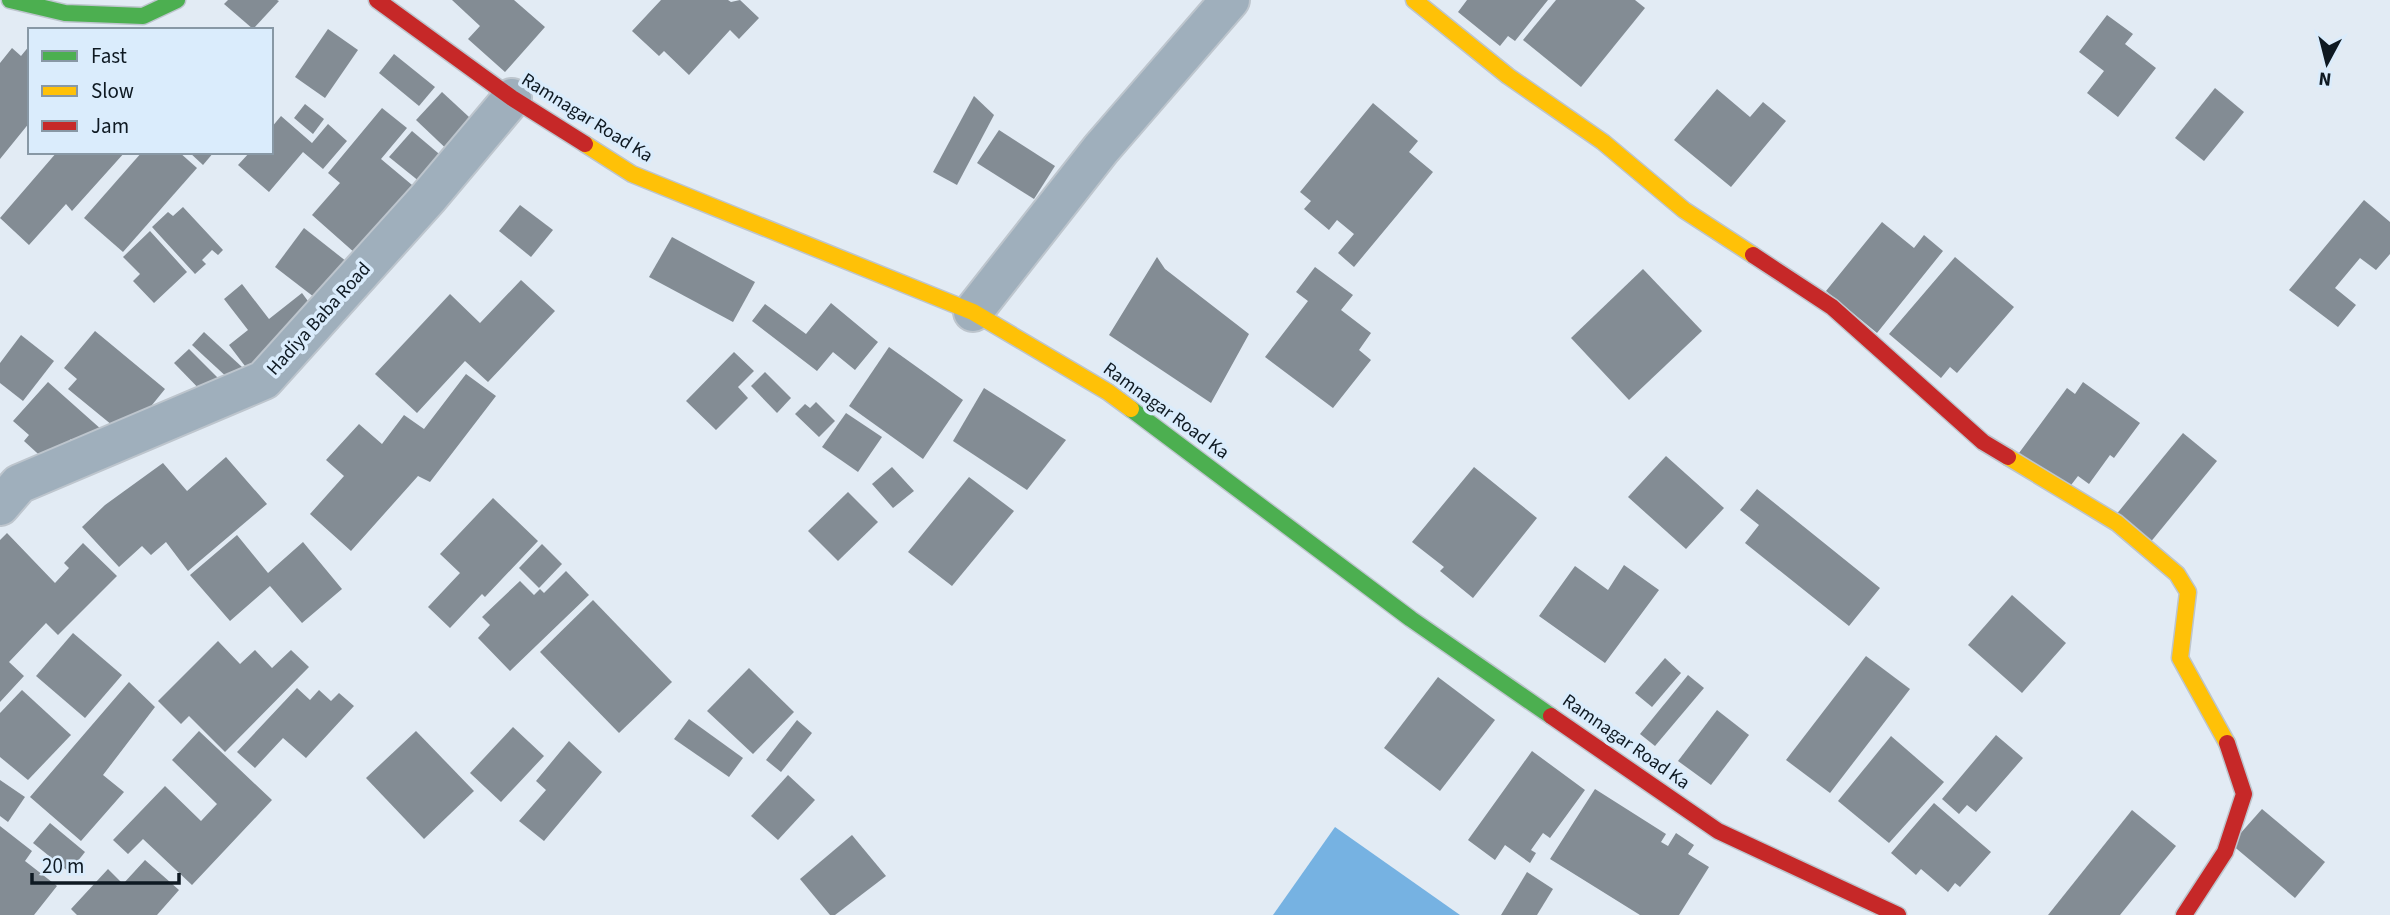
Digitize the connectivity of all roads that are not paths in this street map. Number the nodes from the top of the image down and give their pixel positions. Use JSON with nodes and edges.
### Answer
{"nodes":[{"id":1,"x":10,"y":0,"type":"edge"},
{"id":2,"x":177,"y":0,"type":"edge"},
{"id":3,"x":377,"y":0,"type":"edge"},
{"id":4,"x":1230,"y":0,"type":"edge"},
{"id":5,"x":1414,"y":0,"type":"edge"},
{"id":6,"x":512,"y":97,"type":"junction"},
{"id":7,"x":973,"y":312,"type":"junction"},
{"id":8,"x":0,"y":506,"type":"edge"},
{"id":9,"x":1898,"y":915,"type":"edge"},
{"id":10,"x":2183,"y":915,"type":"edge"}],
"edges":[{"from":1,"to":2,"type":"street"},
{"from":3,"to":6,"type":"street","name":"Ramnagar Road Ka"},
{"from":4,"to":7,"type":"street"},
{"from":5,"to":10,"type":"street"},
{"from":6,"to":7,"type":"street","name":"Ramnagar Road Ka"},
{"from":6,"to":8,"type":"street","name":"Hadiya Baba Road"},
{"from":7,"to":9,"type":"street","name":"Ramnagar Road Ka"}]}
